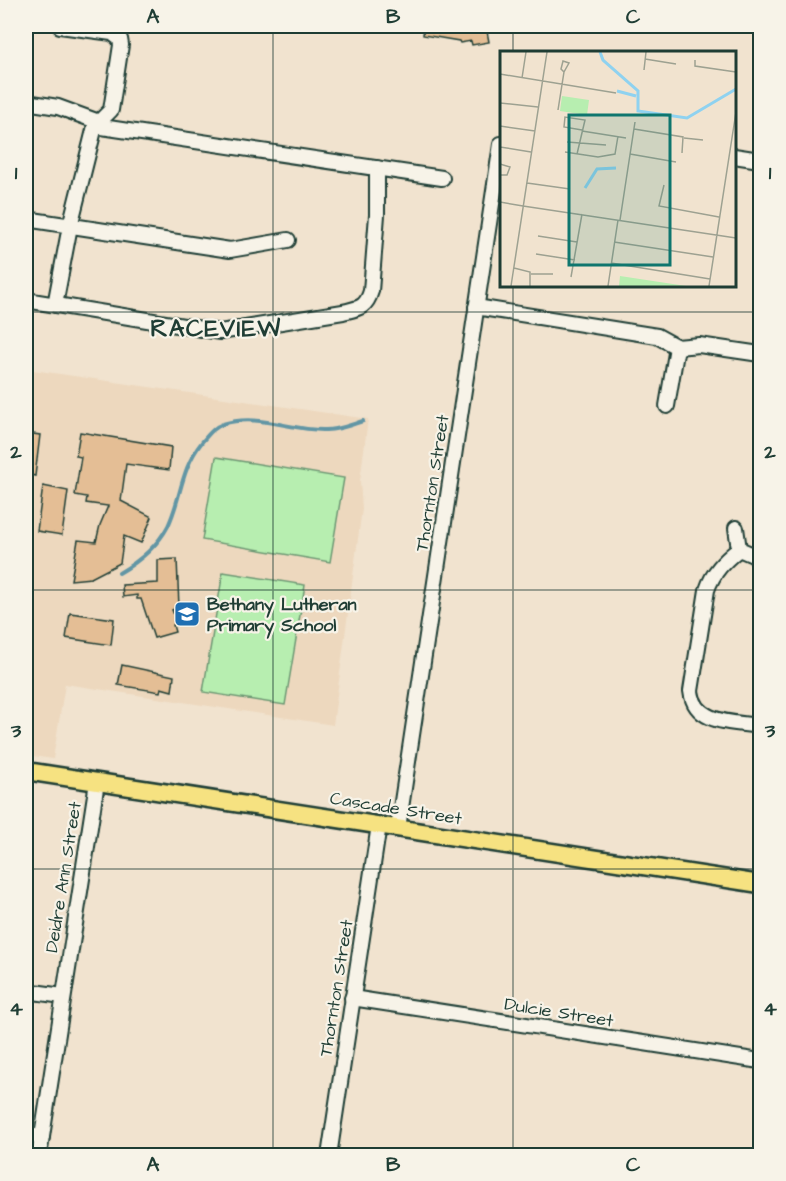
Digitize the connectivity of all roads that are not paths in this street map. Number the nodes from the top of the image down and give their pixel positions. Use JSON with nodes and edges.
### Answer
{"nodes":[{"id":1,"x":60,"y":26,"type":"edge"},
{"id":2,"x":26,"y":102,"type":"edge"},
{"id":3,"x":97,"y":124,"type":"junction"},
{"id":4,"x":500,"y":151,"type":"edge"},
{"id":5,"x":735,"y":156,"type":"edge"},
{"id":6,"x":760,"y":160,"type":"edge"},
{"id":7,"x":377,"y":168,"type":"junction"},
{"id":8,"x":442,"y":178,"type":"dead end"},
{"id":9,"x":26,"y":219,"type":"edge"},
{"id":10,"x":70,"y":226,"type":"junction"},
{"id":11,"x":288,"y":240,"type":"dead end"},
{"id":12,"x":26,"y":300,"type":"edge"},
{"id":13,"x":55,"y":305,"type":"junction"},
{"id":14,"x":476,"y":307,"type":"junction"},
{"id":15,"x":677,"y":347,"type":"junction"},
{"id":16,"x":760,"y":354,"type":"edge"},
{"id":17,"x":667,"y":406,"type":"dead end"},
{"id":18,"x":736,"y":528,"type":"dead end"},
{"id":19,"x":739,"y":549,"type":"junction"},
{"id":20,"x":760,"y":558,"type":"edge"},
{"id":21,"x":760,"y":726,"type":"edge"},
{"id":22,"x":26,"y":771,"type":"edge"},
{"id":23,"x":97,"y":782,"type":"junction"},
{"id":24,"x":379,"y":825,"type":"junction"},
{"id":25,"x":398,"y":828,"type":"junction"},
{"id":26,"x":760,"y":884,"type":"edge"},
{"id":27,"x":26,"y":991,"type":"edge"},
{"id":28,"x":63,"y":996,"type":"junction"},
{"id":29,"x":352,"y":998,"type":"junction"},
{"id":30,"x":760,"y":1061,"type":"edge"},
{"id":31,"x":26,"y":1135,"type":"edge"},
{"id":32,"x":42,"y":1137,"type":"junction"},
{"id":33,"x":39,"y":1155,"type":"edge"},
{"id":34,"x":329,"y":1155,"type":"edge"}],
"edges":[{"from":1,"to":3,"type":"street"},
{"from":2,"to":3,"type":"street"},
{"from":3,"to":7,"type":"street"},
{"from":3,"to":10,"type":"street"},
{"from":4,"to":14,"type":"street","name":"Thornton Street"},
{"from":5,"to":6,"type":"street"},
{"from":7,"to":8,"type":"street"},
{"from":7,"to":13,"type":"street"},
{"from":9,"to":10,"type":"street"},
{"from":10,"to":11,"type":"street"},
{"from":10,"to":13,"type":"street"},
{"from":12,"to":13,"type":"street"},
{"from":14,"to":15,"type":"street"},
{"from":14,"to":25,"type":"street","name":"Thornton Street"},
{"from":15,"to":16,"type":"street"},
{"from":15,"to":17,"type":"street"},
{"from":18,"to":19,"type":"street"},
{"from":19,"to":20,"type":"street"},
{"from":19,"to":21,"type":"street"},
{"from":22,"to":23,"type":"main road","name":"Cascade Street"},
{"from":23,"to":24,"type":"main road","name":"Cascade Street"},
{"from":23,"to":28,"type":"street","name":"Deidre Ann Street"},
{"from":24,"to":25,"type":"main road","name":"Cascade Street"},
{"from":24,"to":29,"type":"street","name":"Thornton Street"},
{"from":25,"to":26,"type":"main road","name":"Cascade Street"},
{"from":27,"to":28,"type":"street"},
{"from":28,"to":32,"type":"street","name":"Deidre Ann Street"},
{"from":29,"to":30,"type":"street","name":"Dulcie Street"},
{"from":29,"to":34,"type":"street","name":"Thornton Street"},
{"from":31,"to":32,"type":"street"},
{"from":32,"to":33,"type":"street","name":"Deidre Ann Street"}]}
